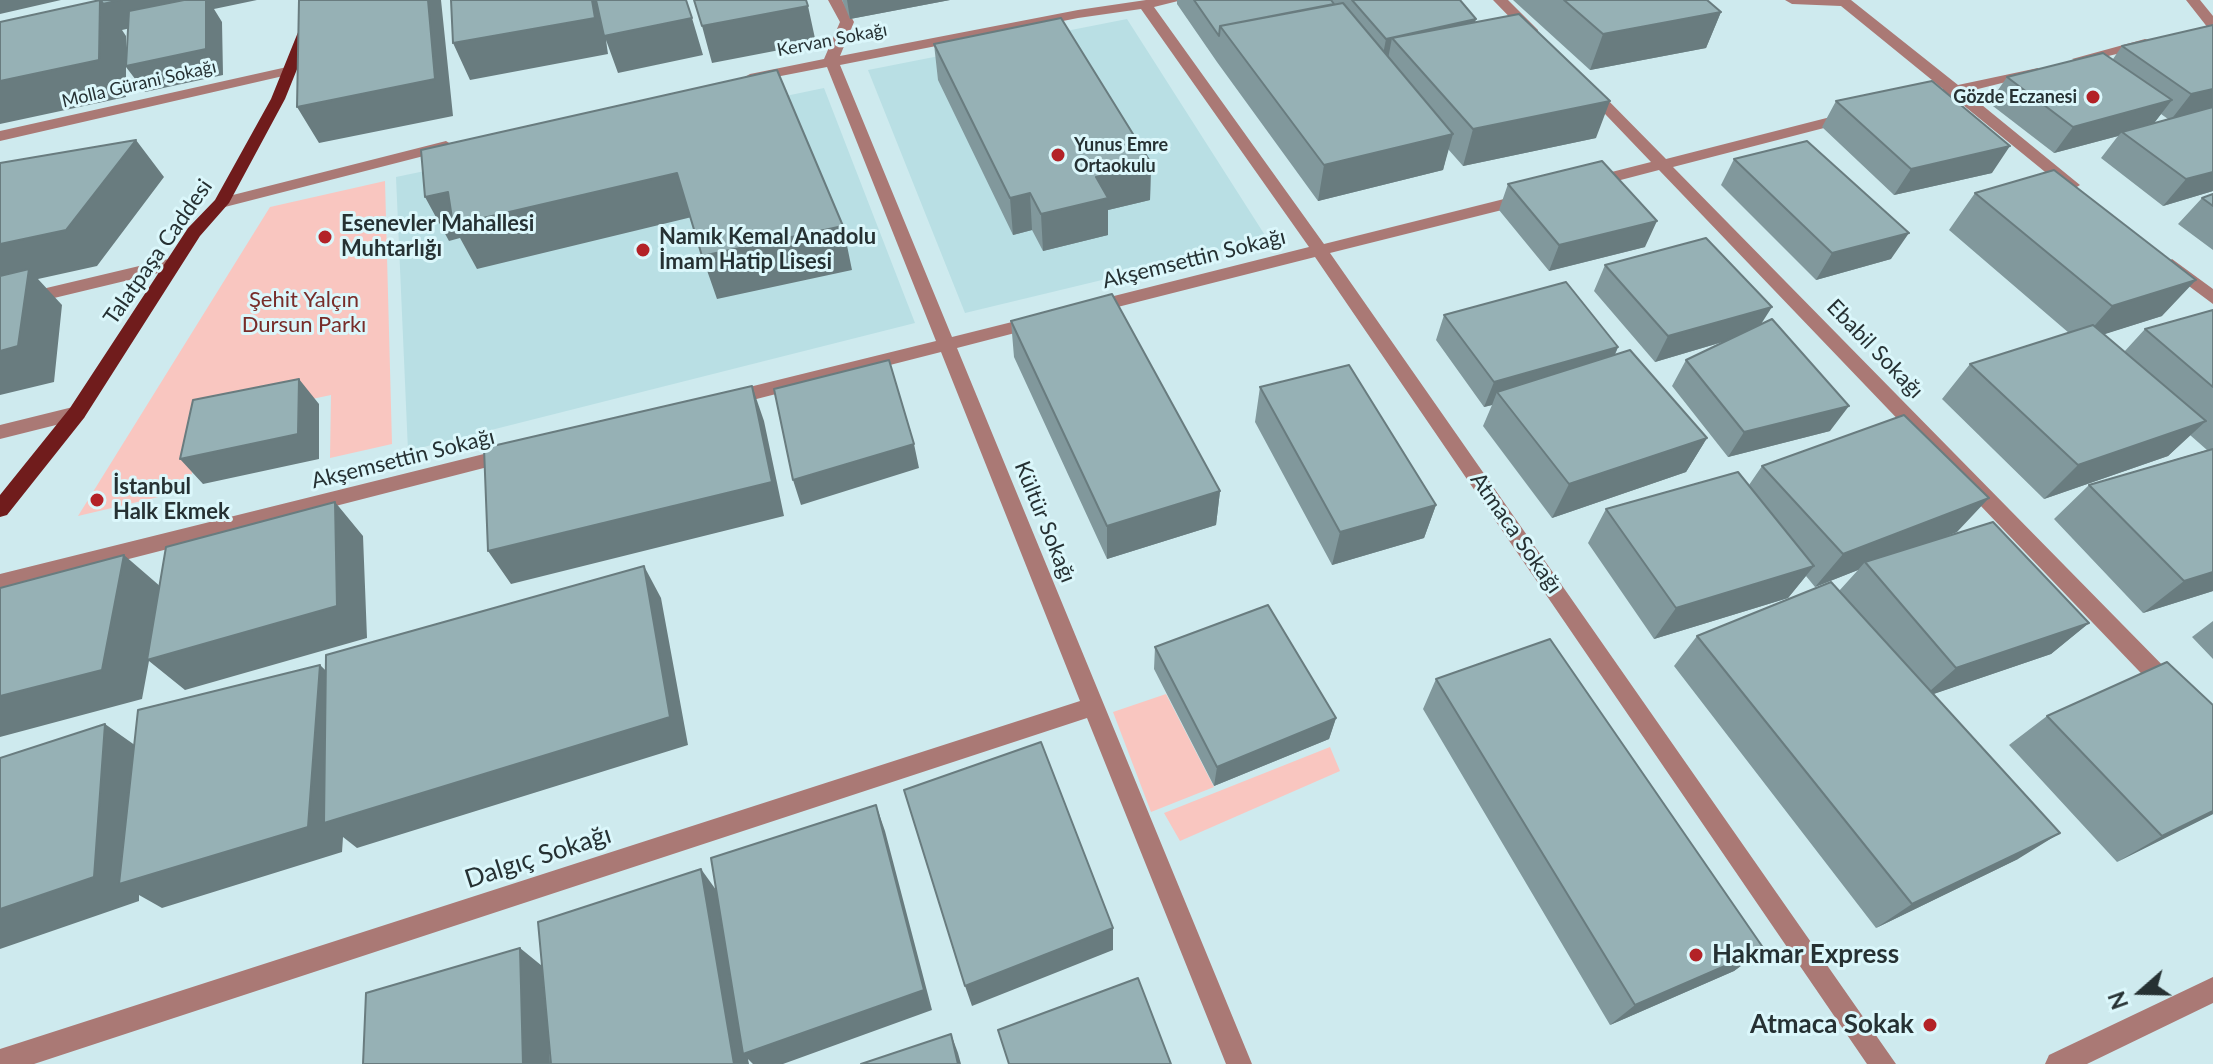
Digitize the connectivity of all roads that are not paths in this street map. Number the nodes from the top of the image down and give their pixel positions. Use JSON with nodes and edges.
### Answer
{"nodes":[{"id":1,"x":318,"y":0,"type":"edge"},
{"id":2,"x":835,"y":0,"type":"edge"},
{"id":3,"x":1175,"y":0,"type":"edge"},
{"id":4,"x":1500,"y":0,"type":"edge"},
{"id":5,"x":1792,"y":0,"type":"edge"},
{"id":6,"x":2193,"y":0,"type":"edge"},
{"id":7,"x":1845,"y":1,"type":"edge"},
{"id":8,"x":1102,"y":5,"type":"edge"},
{"id":9,"x":1145,"y":5,"type":"junction"},
{"id":10,"x":2208,"y":27,"type":"edge"},
{"id":11,"x":2167,"y":37,"type":"edge"},
{"id":12,"x":1544,"y":44,"type":"edge"},
{"id":13,"x":831,"y":60,"type":"junction"},
{"id":14,"x":287,"y":71,"type":"junction"},
{"id":15,"x":1576,"y":77,"type":"edge"},
{"id":16,"x":727,"y":83,"type":"edge"},
{"id":17,"x":1954,"y":91,"type":"junction"},
{"id":18,"x":1908,"y":102,"type":"edge"},
{"id":19,"x":1862,"y":114,"type":"edge"},
{"id":20,"x":0,"y":136,"type":"edge"},
{"id":21,"x":461,"y":143,"type":"edge"},
{"id":22,"x":1663,"y":164,"type":"junction"},
{"id":23,"x":1574,"y":187,"type":"edge"},
{"id":24,"x":1544,"y":194,"type":"edge"},
{"id":25,"x":2090,"y":199,"type":"edge"},
{"id":26,"x":221,"y":203,"type":"junction"},
{"id":27,"x":1320,"y":251,"type":"junction"},
{"id":28,"x":2164,"y":258,"type":"edge"},
{"id":29,"x":173,"y":264,"type":"junction"},
{"id":30,"x":2213,"y":298,"type":"edge"},
{"id":31,"x":0,"y":305,"type":"edge"},
{"id":32,"x":947,"y":344,"type":"junction"},
{"id":33,"x":718,"y":402,"type":"edge"},
{"id":34,"x":77,"y":413,"type":"junction"},
{"id":35,"x":0,"y":432,"type":"edge"},
{"id":36,"x":519,"y":452,"type":"edge"},
{"id":37,"x":0,"y":509,"type":"edge"},
{"id":38,"x":0,"y":583,"type":"edge"},
{"id":39,"x":2180,"y":698,"type":"edge"},
{"id":40,"x":1094,"y":706,"type":"junction"},
{"id":41,"x":2213,"y":990,"type":"edge"},
{"id":42,"x":0,"y":1062,"type":"edge"},
{"id":43,"x":1239,"y":1064,"type":"edge"},
{"id":44,"x":1883,"y":1064,"type":"edge"},
{"id":45,"x":2058,"y":1064,"type":"edge"}],
"edges":[{"from":1,"to":14,"type":"main road","name":"Talatpaşa Caddesi"},
{"from":2,"to":13,"type":"street"},
{"from":3,"to":9,"type":"street","name":"Kervan Sokağı"},
{"from":4,"to":12,"type":"street"},
{"from":5,"to":7,"type":"street"},
{"from":6,"to":10,"type":"street"},
{"from":7,"to":17,"type":"street"},
{"from":8,"to":9,"type":"street","name":"Kervan Sokağı"},
{"from":8,"to":13,"type":"street","name":"Kervan Sokağı"},
{"from":9,"to":27,"type":"street","name":"Atmaca Sokağı"},
{"from":11,"to":17,"type":"street"},
{"from":13,"to":16,"type":"street","name":"Kervan Sokağı"},
{"from":13,"to":32,"type":"street","name":"Kültür Sokağı"},
{"from":14,"to":20,"type":"street","name":"Molla Gürani Sokağı"},
{"from":14,"to":26,"type":"main road","name":"Talatpaşa Caddesi"},
{"from":15,"to":22,"type":"street","name":"Ebabil Sokağı"},
{"from":17,"to":18,"type":"street"},
{"from":17,"to":25,"type":"street"},
{"from":19,"to":22,"type":"street"},
{"from":21,"to":26,"type":"street"},
{"from":22,"to":23,"type":"street"},
{"from":22,"to":39,"type":"street","name":"Ebabil Sokağı"},
{"from":24,"to":27,"type":"street","name":"Akşemsettin Sokağı"},
{"from":26,"to":29,"type":"main road","name":"Talatpaşa Caddesi"},
{"from":27,"to":32,"type":"street","name":"Akşemsettin Sokağı"},
{"from":27,"to":44,"type":"street","name":"Atmaca Sokağı"},
{"from":28,"to":30,"type":"street"},
{"from":29,"to":31,"type":"street"},
{"from":29,"to":34,"type":"main road","name":"Talatpaşa Caddesi"},
{"from":32,"to":33,"type":"street","name":"Akşemsettin Sokağı"},
{"from":32,"to":40,"type":"street","name":"Kültür Sokağı"},
{"from":34,"to":35,"type":"street"},
{"from":34,"to":37,"type":"main road","name":"Talatpaşa Caddesi"},
{"from":36,"to":38,"type":"street","name":"Akşemsettin Sokağı"},
{"from":40,"to":42,"type":"street","name":"Dalgıç Sokağı"},
{"from":40,"to":43,"type":"street","name":"Kültür Sokağı"},
{"from":41,"to":45,"type":"street"}]}
